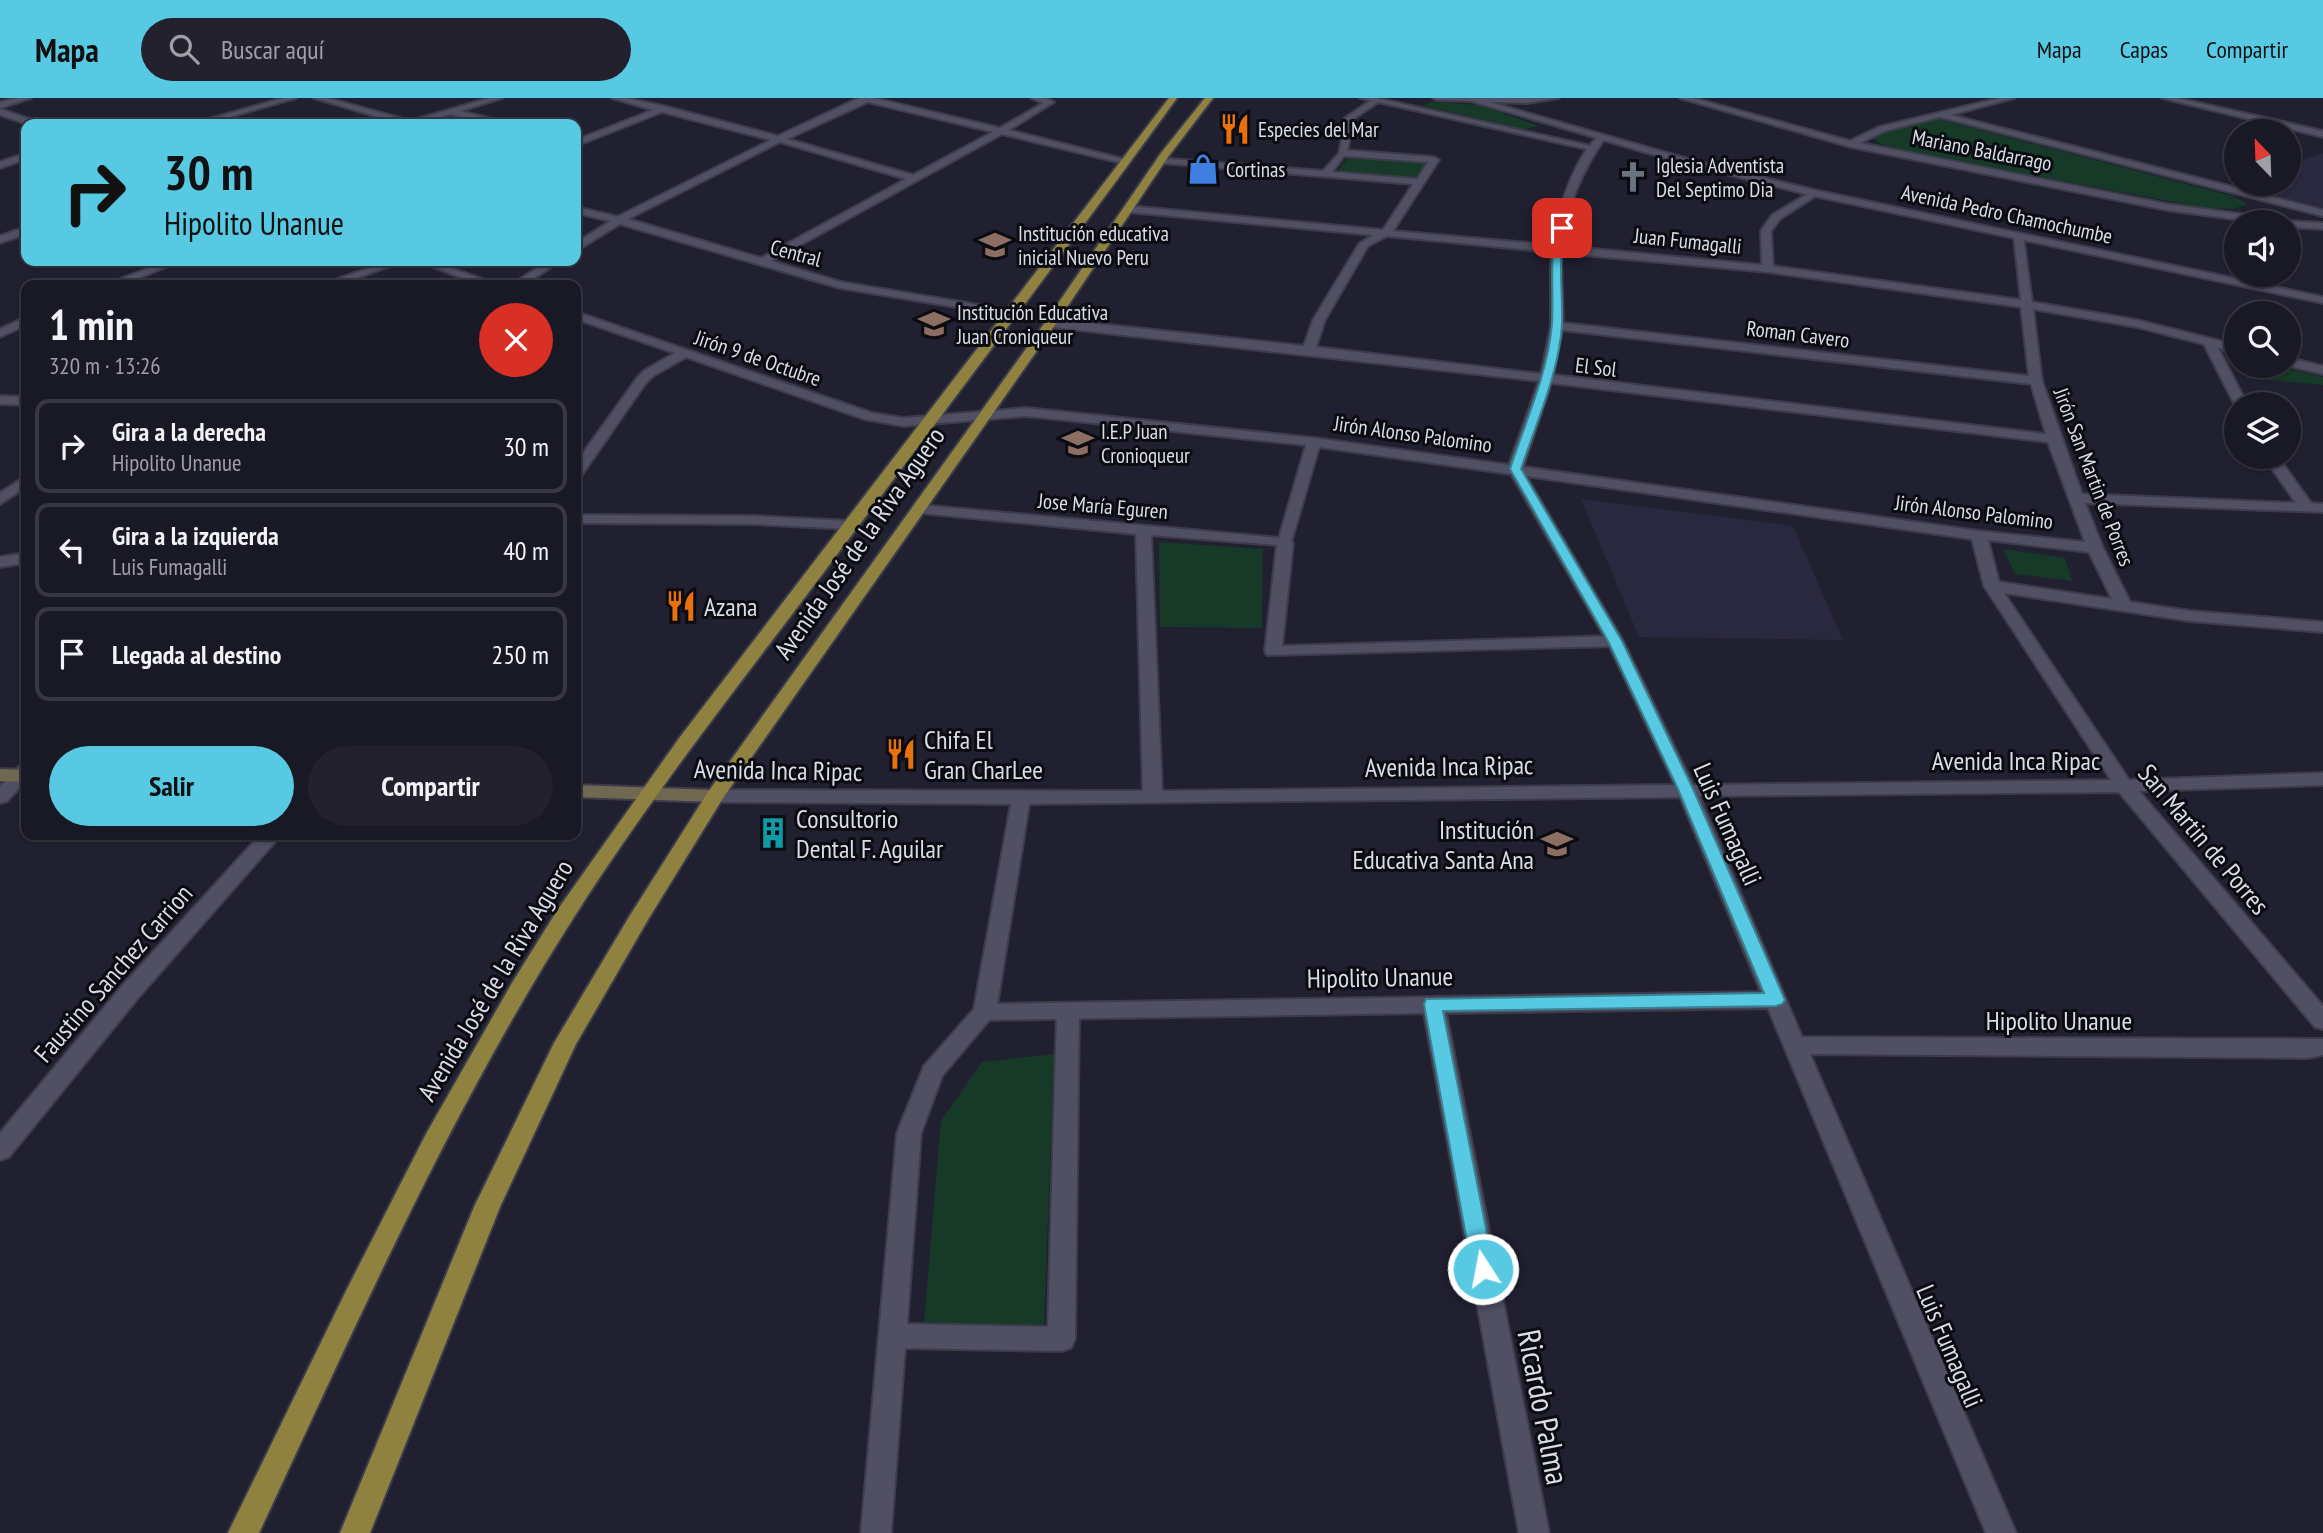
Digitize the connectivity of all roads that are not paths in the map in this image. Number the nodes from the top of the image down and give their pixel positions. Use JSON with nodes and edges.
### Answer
{"nodes":[{"id":1,"x":27,"y":98,"type":"edge"},
{"id":2,"x":292,"y":98,"type":"edge"},
{"id":3,"x":318,"y":98,"type":"edge"},
{"id":4,"x":498,"y":98,"type":"edge"},
{"id":5,"x":616,"y":98,"type":"edge"},
{"id":6,"x":866,"y":98,"type":"edge"},
{"id":7,"x":1035,"y":98,"type":"edge"},
{"id":8,"x":1173,"y":98,"type":"edge"},
{"id":9,"x":1209,"y":98,"type":"edge"},
{"id":10,"x":1364,"y":98,"type":"edge"},
{"id":11,"x":1437,"y":98,"type":"edge"},
{"id":12,"x":1555,"y":98,"type":"edge"},
{"id":13,"x":1684,"y":98,"type":"edge"},
{"id":14,"x":2010,"y":98,"type":"edge"},
{"id":15,"x":2166,"y":98,"type":"edge"},
{"id":16,"x":2211,"y":98,"type":"edge"},
{"id":17,"x":1474,"y":100,"type":"junction"},
{"id":18,"x":1376,"y":101,"type":"junction"},
{"id":19,"x":2,"y":103,"type":"edge"},
{"id":20,"x":2192,"y":104,"type":"junction"},
{"id":21,"x":663,"y":109,"type":"junction"},
{"id":22,"x":0,"y":112,"type":"edge"},
{"id":23,"x":452,"y":112,"type":"junction"},
{"id":24,"x":1941,"y":115,"type":"junction"},
{"id":25,"x":21,"y":119,"type":"edge"},
{"id":26,"x":214,"y":119,"type":"edge"},
{"id":27,"x":393,"y":119,"type":"edge"},
{"id":28,"x":428,"y":119,"type":"edge"},
{"id":29,"x":481,"y":119,"type":"edge"},
{"id":30,"x":1554,"y":123,"type":"junction"},
{"id":31,"x":1001,"y":132,"type":"junction"},
{"id":32,"x":1522,"y":132,"type":"junction"},
{"id":33,"x":2323,"y":134,"type":"edge"},
{"id":34,"x":779,"y":139,"type":"junction"},
{"id":35,"x":581,"y":140,"type":"edge"},
{"id":36,"x":1597,"y":142,"type":"junction"},
{"id":37,"x":1851,"y":144,"type":"junction"},
{"id":38,"x":1342,"y":153,"type":"junction"},
{"id":39,"x":21,"y":158,"type":"edge"},
{"id":40,"x":1161,"y":160,"type":"junction"},
{"id":41,"x":1125,"y":161,"type":"junction"},
{"id":42,"x":0,"y":165,"type":"edge"},
{"id":43,"x":1326,"y":173,"type":"junction"},
{"id":44,"x":913,"y":178,"type":"junction"},
{"id":45,"x":1421,"y":182,"type":"junction"},
{"id":46,"x":1814,"y":193,"type":"junction"},
{"id":47,"x":1129,"y":209,"type":"junction"},
{"id":48,"x":581,"y":211,"type":"edge"},
{"id":49,"x":2323,"y":213,"type":"edge"},
{"id":50,"x":2224,"y":215,"type":"edge"},
{"id":51,"x":619,"y":220,"type":"junction"},
{"id":52,"x":2301,"y":225,"type":"edge"},
{"id":53,"x":2323,"y":226,"type":"edge"},
{"id":54,"x":21,"y":232,"type":"edge"},
{"id":55,"x":1387,"y":232,"type":"junction"},
{"id":56,"x":2019,"y":237,"type":"junction"},
{"id":57,"x":0,"y":240,"type":"edge"},
{"id":58,"x":581,"y":245,"type":"edge"},
{"id":59,"x":1556,"y":247,"type":"junction"},
{"id":60,"x":761,"y":263,"type":"junction"},
{"id":61,"x":162,"y":266,"type":"edge"},
{"id":62,"x":384,"y":266,"type":"edge"},
{"id":63,"x":437,"y":266,"type":"edge"},
{"id":64,"x":547,"y":266,"type":"edge"},
{"id":65,"x":1768,"y":269,"type":"junction"},
{"id":66,"x":125,"y":280,"type":"edge"},
{"id":67,"x":342,"y":280,"type":"edge"},
{"id":68,"x":477,"y":280,"type":"edge"},
{"id":69,"x":525,"y":280,"type":"edge"},
{"id":70,"x":2323,"y":300,"type":"edge"},
{"id":71,"x":2025,"y":304,"type":"junction"},
{"id":72,"x":1011,"y":313,"type":"junction"},
{"id":73,"x":581,"y":317,"type":"edge"},
{"id":74,"x":21,"y":323,"type":"edge"},
{"id":75,"x":1051,"y":323,"type":"junction"},
{"id":76,"x":1557,"y":326,"type":"junction"},
{"id":77,"x":0,"y":333,"type":"edge"},
{"id":78,"x":2209,"y":342,"type":"junction"},
{"id":79,"x":2224,"y":346,"type":"edge"},
{"id":80,"x":1308,"y":350,"type":"junction"},
{"id":81,"x":685,"y":353,"type":"junction"},
{"id":82,"x":2301,"y":365,"type":"edge"},
{"id":83,"x":2323,"y":370,"type":"edge"},
{"id":84,"x":1545,"y":380,"type":"junction"},
{"id":85,"x":2036,"y":381,"type":"junction"},
{"id":86,"x":2235,"y":392,"type":"edge"},
{"id":87,"x":0,"y":400,"type":"edge"},
{"id":88,"x":21,"y":401,"type":"edge"},
{"id":89,"x":986,"y":415,"type":"junction"},
{"id":90,"x":932,"y":420,"type":"junction"},
{"id":91,"x":2054,"y":439,"type":"junction"},
{"id":92,"x":1314,"y":442,"type":"junction"},
{"id":93,"x":581,"y":466,"type":"edge"},
{"id":94,"x":1515,"y":469,"type":"junction"},
{"id":95,"x":2279,"y":469,"type":"edge"},
{"id":96,"x":21,"y":484,"type":"edge"},
{"id":97,"x":2078,"y":498,"type":"junction"},
{"id":98,"x":0,"y":500,"type":"edge"},
{"id":99,"x":2306,"y":507,"type":"junction"},
{"id":100,"x":920,"y":509,"type":"junction"},
{"id":101,"x":2323,"y":509,"type":"edge"},
{"id":102,"x":581,"y":519,"type":"edge"},
{"id":103,"x":851,"y":525,"type":"junction"},
{"id":104,"x":1143,"y":531,"type":"junction"},
{"id":105,"x":1979,"y":535,"type":"junction"},
{"id":106,"x":1284,"y":543,"type":"junction"},
{"id":107,"x":2095,"y":548,"type":"junction"},
{"id":108,"x":21,"y":559,"type":"edge"},
{"id":109,"x":0,"y":562,"type":"edge"},
{"id":110,"x":1992,"y":586,"type":"junction"},
{"id":111,"x":2123,"y":605,"type":"junction"},
{"id":112,"x":2323,"y":627,"type":"edge"},
{"id":113,"x":1615,"y":641,"type":"junction"},
{"id":114,"x":21,"y":774,"type":"edge"},
{"id":115,"x":0,"y":775,"type":"edge"},
{"id":116,"x":21,"y":778,"type":"edge"},
{"id":117,"x":2323,"y":779,"type":"edge"},
{"id":118,"x":2124,"y":786,"type":"junction"},
{"id":119,"x":1686,"y":789,"type":"junction"},
{"id":120,"x":581,"y":791,"type":"edge"},
{"id":121,"x":648,"y":794,"type":"junction"},
{"id":122,"x":1153,"y":795,"type":"junction"},
{"id":123,"x":715,"y":796,"type":"junction"},
{"id":124,"x":0,"y":797,"type":"edge"},
{"id":125,"x":1021,"y":797,"type":"junction"},
{"id":126,"x":267,"y":840,"type":"edge"},
{"id":127,"x":1776,"y":1000,"type":"junction"},
{"id":128,"x":1433,"y":1004,"type":"junction"},
{"id":129,"x":1068,"y":1011,"type":"junction"},
{"id":130,"x":985,"y":1012,"type":"junction"},
{"id":131,"x":2323,"y":1021,"type":"edge"},
{"id":132,"x":1794,"y":1045,"type":"junction"},
{"id":133,"x":2323,"y":1047,"type":"edge"},
{"id":134,"x":0,"y":1150,"type":"edge"},
{"id":135,"x":893,"y":1336,"type":"junction"},
{"id":136,"x":243,"y":1533,"type":"edge"},
{"id":137,"x":355,"y":1533,"type":"edge"},
{"id":138,"x":876,"y":1533,"type":"edge"},
{"id":139,"x":1534,"y":1533,"type":"edge"},
{"id":140,"x":2001,"y":1533,"type":"edge"}],
"edges":[{"from":1,"to":19,"type":"street"},
{"from":2,"to":26,"type":"street"},
{"from":3,"to":27,"type":"street"},
{"from":4,"to":23,"type":"street"},
{"from":5,"to":21,"type":"street"},
{"from":6,"to":31,"type":"street"},
{"from":6,"to":34,"type":"street"},
{"from":7,"to":31,"type":"street"},
{"from":8,"to":41,"type":"main road","name":"Avenida José de la Riva Aguero"},
{"from":9,"to":40,"type":"main road","name":"Avenida José de la Riva Aguero"},
{"from":10,"to":18,"type":"street","name":"Avenida Pedro Chamochumbe"},
{"from":11,"to":17,"type":"street"},
{"from":12,"to":17,"type":"street"},
{"from":13,"to":37,"type":"street","name":"Mariano Baldarrago"},
{"from":14,"to":24,"type":"street"},
{"from":15,"to":20,"type":"street"},
{"from":16,"to":20,"type":"street"},
{"from":17,"to":30,"type":"street","name":"Avenida Pedro Chamochumbe"},
{"from":18,"to":32,"type":"street","name":"Avenida Pedro Chamochumbe"},
{"from":18,"to":38,"type":"street"},
{"from":20,"to":33,"type":"street"},
{"from":21,"to":34,"type":"street"},
{"from":21,"to":35,"type":"street"},
{"from":22,"to":25,"type":"street"},
{"from":23,"to":28,"type":"street"},
{"from":23,"to":29,"type":"street"},
{"from":24,"to":37,"type":"street"},
{"from":24,"to":49,"type":"street"},
{"from":30,"to":32,"type":"street"},
{"from":30,"to":36,"type":"street","name":"Avenida Pedro Chamochumbe"},
{"from":31,"to":41,"type":"street"},
{"from":31,"to":44,"type":"street"},
{"from":32,"to":36,"type":"street","name":"Avenida Pedro Chamochumbe"},
{"from":34,"to":44,"type":"street"},
{"from":34,"to":51,"type":"street"},
{"from":36,"to":46,"type":"street","name":"Avenida Pedro Chamochumbe"},
{"from":36,"to":59,"type":"street"},
{"from":37,"to":50,"type":"street","name":"Mariano Baldarrago"},
{"from":38,"to":43,"type":"street"},
{"from":38,"to":45,"type":"street"},
{"from":39,"to":42,"type":"street"},
{"from":40,"to":43,"type":"street"},
{"from":40,"to":47,"type":"main road","name":"Avenida José de la Riva Aguero"},
{"from":41,"to":72,"type":"main road","name":"Avenida José de la Riva Aguero"},
{"from":43,"to":45,"type":"street"},
{"from":44,"to":60,"type":"street"},
{"from":45,"to":55,"type":"street"},
{"from":46,"to":56,"type":"street","name":"Avenida Pedro Chamochumbe"},
{"from":46,"to":65,"type":"street"},
{"from":47,"to":55,"type":"street","name":"Juan Fumagalli"},
{"from":47,"to":75,"type":"main road","name":"Avenida José de la Riva Aguero"},
{"from":48,"to":51,"type":"street","name":"Central"},
{"from":51,"to":58,"type":"street"},
{"from":51,"to":60,"type":"street","name":"Central"},
{"from":52,"to":53,"type":"street"},
{"from":54,"to":57,"type":"street"},
{"from":55,"to":59,"type":"street","name":"Juan Fumagalli"},
{"from":55,"to":80,"type":"street"},
{"from":56,"to":70,"type":"street","name":"Avenida Pedro Chamochumbe"},
{"from":56,"to":71,"type":"street","name":"Jirón San Martin de Porres"},
{"from":59,"to":65,"type":"street","name":"Juan Fumagalli"},
{"from":59,"to":76,"type":"street"},
{"from":60,"to":72,"type":"street","name":"Central"},
{"from":61,"to":66,"type":"street"},
{"from":62,"to":67,"type":"street"},
{"from":63,"to":68,"type":"street"},
{"from":64,"to":69,"type":"street"},
{"from":65,"to":71,"type":"street","name":"Juan Fumagalli"},
{"from":71,"to":78,"type":"street","name":"Juan Fumagalli"},
{"from":71,"to":85,"type":"street","name":"Jirón San Martin de Porres"},
{"from":72,"to":90,"type":"main road","name":"Avenida José de la Riva Aguero"},
{"from":73,"to":81,"type":"street","name":"Jirón 9 de Octubre"},
{"from":74,"to":77,"type":"street"},
{"from":75,"to":80,"type":"street","name":"El Sol"},
{"from":75,"to":89,"type":"main road","name":"Avenida José de la Riva Aguero"},
{"from":76,"to":84,"type":"street"},
{"from":76,"to":85,"type":"street","name":"Roman Cavero"},
{"from":78,"to":79,"type":"street","name":"Juan Fumagalli"},
{"from":78,"to":86,"type":"street"},
{"from":80,"to":84,"type":"street","name":"El Sol"},
{"from":81,"to":90,"type":"street","name":"Jirón 9 de Octubre"},
{"from":81,"to":93,"type":"street"},
{"from":82,"to":83,"type":"street"},
{"from":84,"to":91,"type":"street","name":"El Sol"},
{"from":84,"to":94,"type":"street"},
{"from":85,"to":91,"type":"street","name":"Jirón San Martin de Porres"},
{"from":87,"to":88,"type":"street"},
{"from":89,"to":90,"type":"street","name":"Jirón Alonso Palomino"},
{"from":89,"to":92,"type":"street","name":"Jirón Alonso Palomino"},
{"from":89,"to":100,"type":"main road","name":"Avenida José de la Riva Aguero"},
{"from":90,"to":103,"type":"main road","name":"Avenida José de la Riva Aguero"},
{"from":91,"to":97,"type":"street","name":"Jirón San Martin de Porres"},
{"from":92,"to":94,"type":"street","name":"Jirón Alonso Palomino"},
{"from":92,"to":106,"type":"street"},
{"from":94,"to":105,"type":"street","name":"Jirón Alonso Palomino"},
{"from":94,"to":113,"type":"street","name":"Luis Fumagalli"},
{"from":95,"to":99,"type":"street"},
{"from":96,"to":98,"type":"street"},
{"from":97,"to":99,"type":"street"},
{"from":97,"to":107,"type":"street","name":"Jirón San Martin de Porres"},
{"from":99,"to":101,"type":"street"},
{"from":100,"to":104,"type":"street","name":"Jose María Eguren"},
{"from":100,"to":123,"type":"main road","name":"Avenida José de la Riva Aguero"},
{"from":102,"to":103,"type":"street"},
{"from":103,"to":121,"type":"main road","name":"Avenida José de la Riva Aguero"},
{"from":104,"to":106,"type":"street","name":"Jose María Eguren"},
{"from":104,"to":122,"type":"street"},
{"from":105,"to":107,"type":"street","name":"Jirón Alonso Palomino"},
{"from":105,"to":110,"type":"street","name":"San Martin de Porres"},
{"from":106,"to":113,"type":"street"},
{"from":107,"to":111,"type":"street","name":"Jirón San Martin de Porres"},
{"from":108,"to":109,"type":"street"},
{"from":110,"to":111,"type":"street"},
{"from":110,"to":118,"type":"street","name":"San Martin de Porres"},
{"from":111,"to":112,"type":"street"},
{"from":113,"to":119,"type":"street","name":"Luis Fumagalli"},
{"from":114,"to":115,"type":"main road"},
{"from":116,"to":124,"type":"street"},
{"from":117,"to":118,"type":"street","name":"Avenida Inca Ripac"},
{"from":118,"to":119,"type":"street","name":"Avenida Inca Ripac"},
{"from":118,"to":131,"type":"street","name":"San Martin de Porres"},
{"from":119,"to":122,"type":"street","name":"Avenida Inca Ripac"},
{"from":119,"to":127,"type":"street","name":"Luis Fumagalli"},
{"from":120,"to":121,"type":"main road","name":"Avenida Inca Ripac"},
{"from":121,"to":123,"type":"main road","name":"Avenida Inca Ripac"},
{"from":121,"to":136,"type":"main road","name":"Avenida José de la Riva Aguero"},
{"from":122,"to":125,"type":"street","name":"Avenida Inca Ripac"},
{"from":123,"to":125,"type":"street","name":"Avenida Inca Ripac"},
{"from":123,"to":137,"type":"main road","name":"Avenida José de la Riva Aguero"},
{"from":125,"to":130,"type":"street"},
{"from":126,"to":134,"type":"street","name":"Faustino Sanchez Carrion"},
{"from":127,"to":128,"type":"street","name":"Hipolito Unanue"},
{"from":127,"to":132,"type":"street","name":"Luis Fumagalli"},
{"from":128,"to":129,"type":"street","name":"Hipolito Unanue"},
{"from":128,"to":139,"type":"street","name":"Ricardo Palma"},
{"from":129,"to":130,"type":"street","name":"Hipolito Unanue"},
{"from":129,"to":135,"type":"street"},
{"from":130,"to":135,"type":"street"},
{"from":132,"to":133,"type":"street","name":"Hipolito Unanue"},
{"from":132,"to":140,"type":"street","name":"Luis Fumagalli"},
{"from":135,"to":138,"type":"street"}]}
